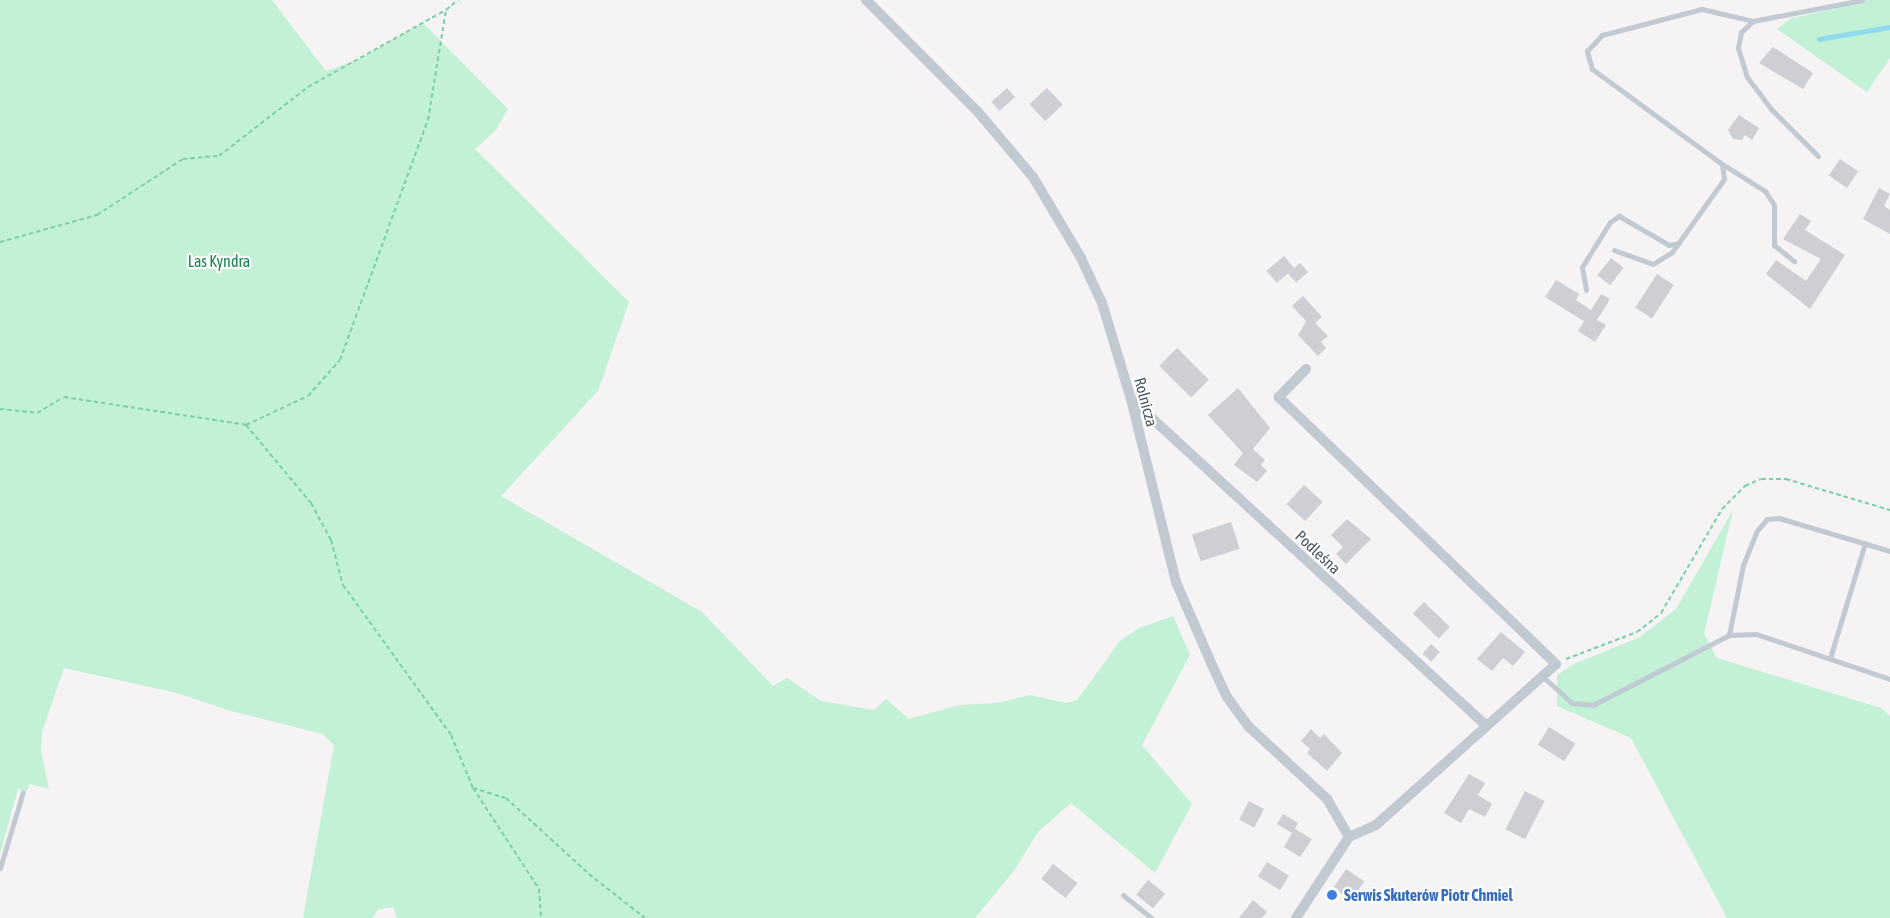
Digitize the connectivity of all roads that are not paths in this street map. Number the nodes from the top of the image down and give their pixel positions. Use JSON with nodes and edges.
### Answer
{"nodes":[{"id":1,"x":866,"y":0,"type":"edge"},
{"id":2,"x":1863,"y":0,"type":"edge"},
{"id":3,"x":1753,"y":21,"type":"junction"},
{"id":4,"x":1818,"y":156,"type":"dead end"},
{"id":5,"x":1722,"y":164,"type":"junction"},
{"id":6,"x":1679,"y":243,"type":"junction"},
{"id":7,"x":1614,"y":250,"type":"dead end"},
{"id":8,"x":1794,"y":261,"type":"dead end"},
{"id":9,"x":1586,"y":290,"type":"dead end"},
{"id":10,"x":1306,"y":369,"type":"dead end"},
{"id":11,"x":1131,"y":399,"type":"junction"},
{"id":12,"x":1865,"y":543,"type":"junction"},
{"id":13,"x":1890,"y":551,"type":"edge"},
{"id":14,"x":1730,"y":635,"type":"junction"},
{"id":15,"x":1830,"y":658,"type":"junction"},
{"id":16,"x":1542,"y":676,"type":"junction"},
{"id":17,"x":1890,"y":679,"type":"edge"},
{"id":18,"x":1486,"y":726,"type":"junction"},
{"id":19,"x":23,"y":792,"type":"dead end"},
{"id":20,"x":1349,"y":837,"type":"junction"},
{"id":21,"x":0,"y":868,"type":"edge"},
{"id":22,"x":1123,"y":895,"type":"dead end"},
{"id":23,"x":1151,"y":918,"type":"edge"},
{"id":24,"x":1296,"y":918,"type":"edge"}],
"edges":[{"from":1,"to":11,"type":"street","name":"Rolnicza"},
{"from":2,"to":3,"type":"lane"},
{"from":3,"to":4,"type":"lane"},
{"from":3,"to":5,"type":"lane"},
{"from":5,"to":6,"type":"lane"},
{"from":5,"to":8,"type":"lane"},
{"from":6,"to":7,"type":"lane"},
{"from":6,"to":9,"type":"lane"},
{"from":10,"to":16,"type":"street"},
{"from":11,"to":18,"type":"street","name":"Podleśna"},
{"from":11,"to":20,"type":"street","name":"Rolnicza"},
{"from":12,"to":13,"type":"lane"},
{"from":12,"to":14,"type":"lane"},
{"from":12,"to":15,"type":"lane"},
{"from":14,"to":15,"type":"lane"},
{"from":14,"to":16,"type":"lane"},
{"from":15,"to":17,"type":"lane"},
{"from":16,"to":18,"type":"street"},
{"from":18,"to":20,"type":"street"},
{"from":19,"to":21,"type":"lane"},
{"from":20,"to":24,"type":"street"},
{"from":22,"to":23,"type":"lane"}]}
